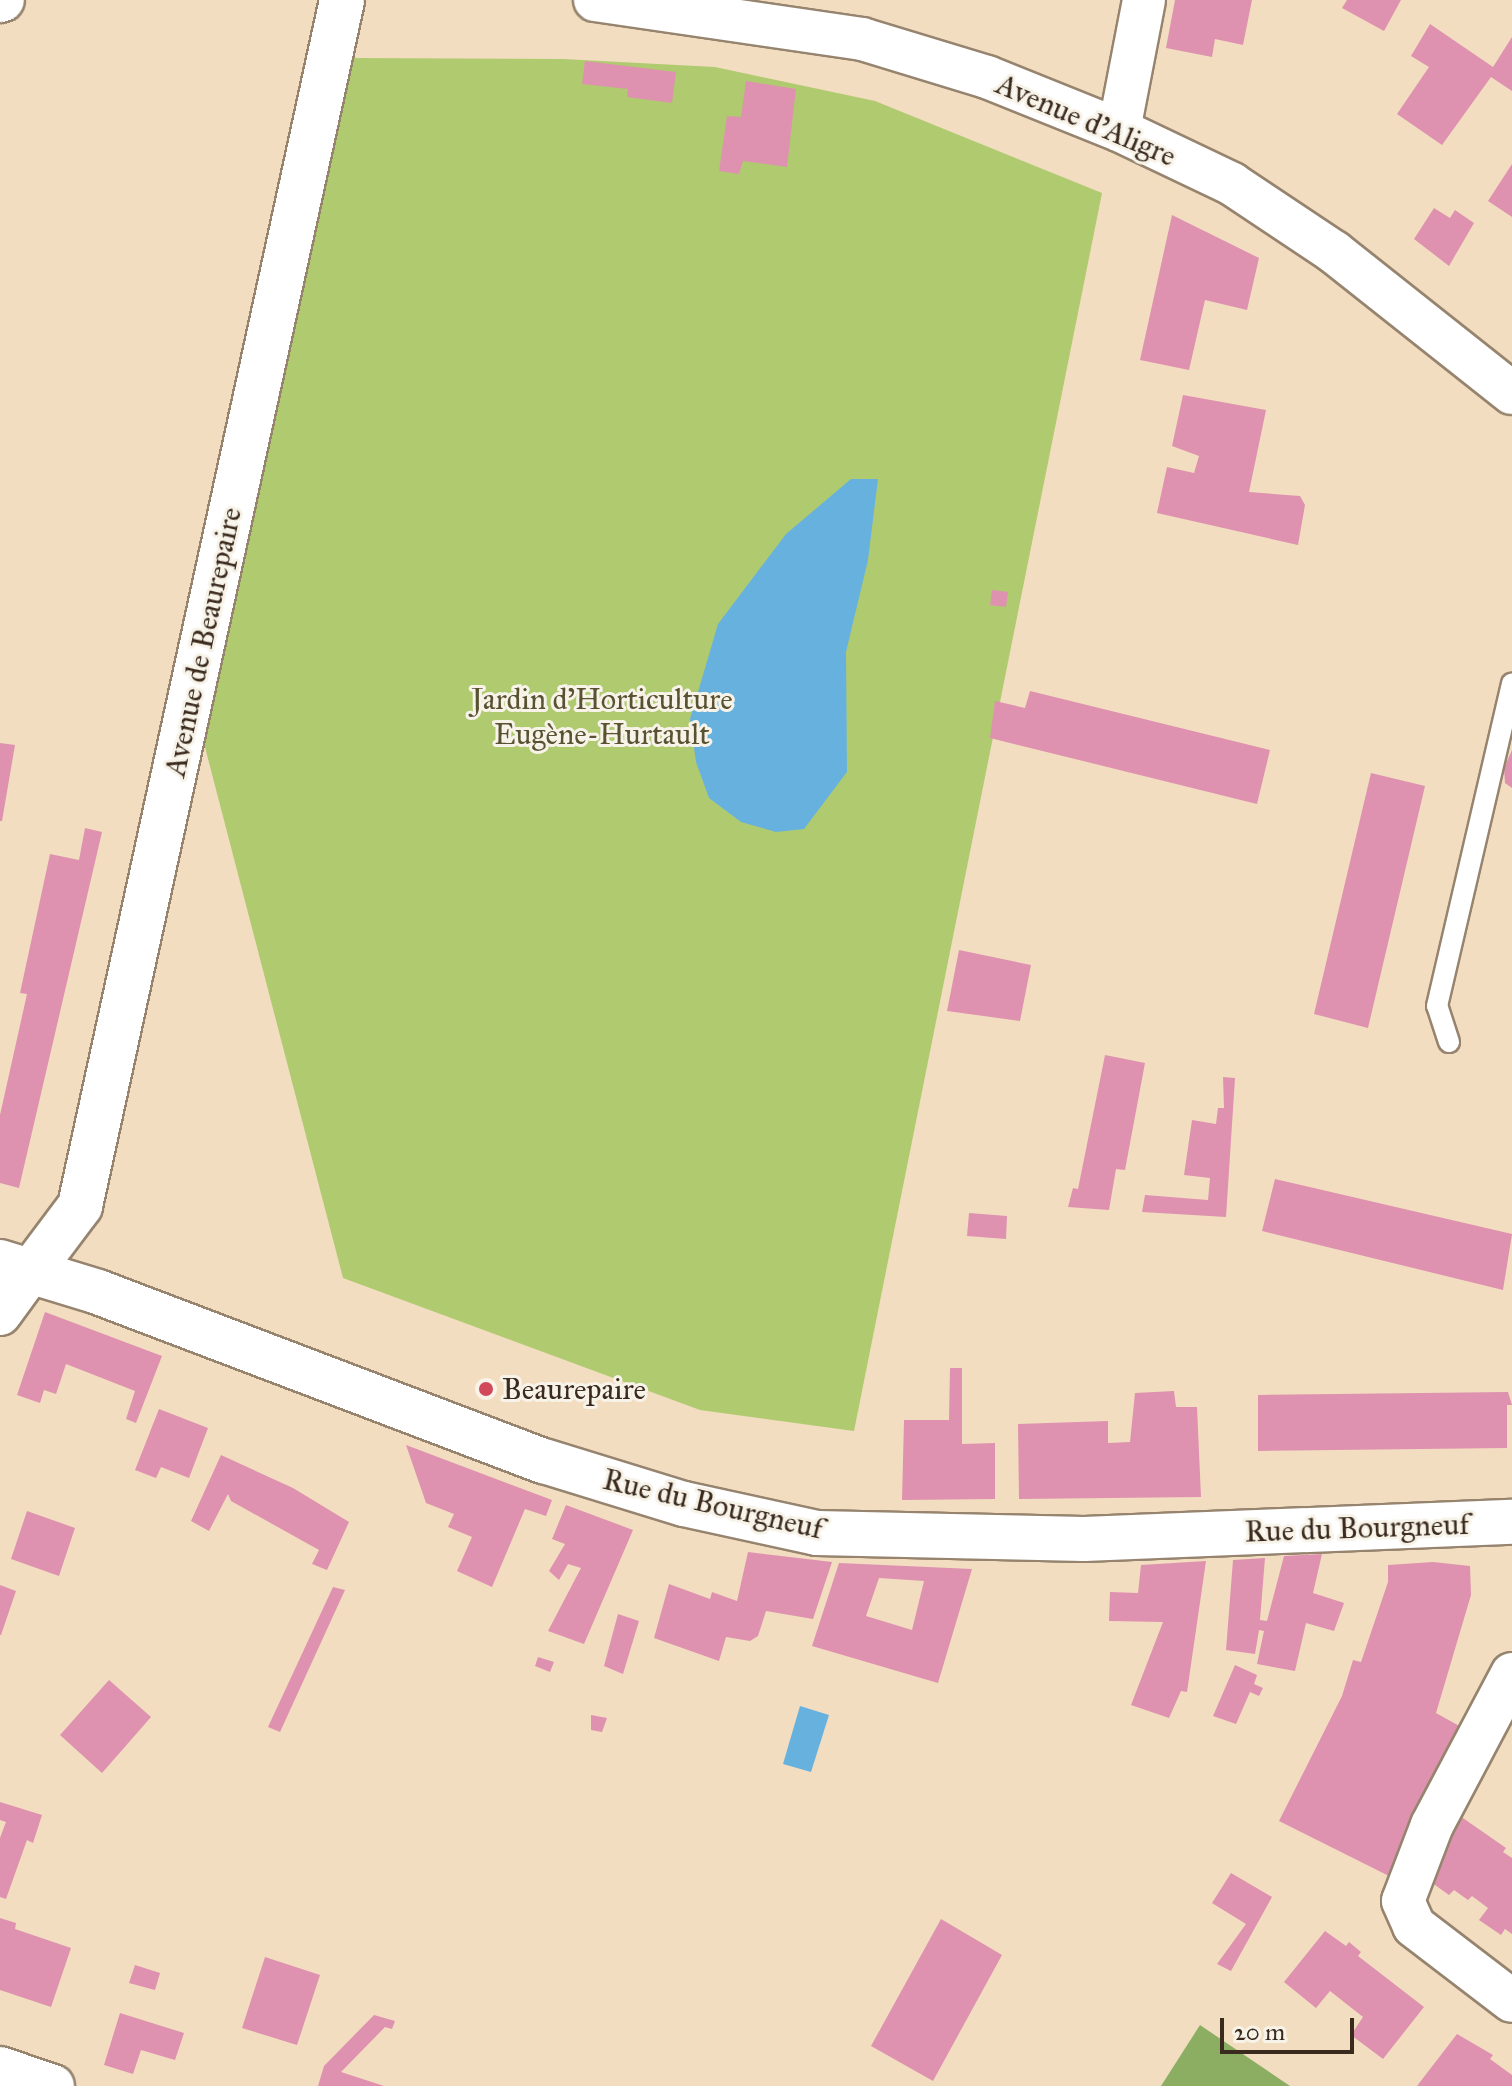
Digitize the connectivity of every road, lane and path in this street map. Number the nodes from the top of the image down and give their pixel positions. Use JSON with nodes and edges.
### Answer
{"nodes":[{"id":1,"x":342,"y":0,"type":"edge"},
{"id":2,"x":595,"y":0,"type":"edge"},
{"id":3,"x":1144,"y":0,"type":"edge"},
{"id":4,"x":1119,"y":130,"type":"junction"},
{"id":5,"x":1512,"y":393,"type":"edge"},
{"id":6,"x":1512,"y":684,"type":"edge"},
{"id":7,"x":1449,"y":1042,"type":"dead end"},
{"id":8,"x":16,"y":1266,"type":"edge"},
{"id":9,"x":0,"y":1314,"type":"edge"},
{"id":10,"x":1512,"y":1522,"type":"edge"},
{"id":11,"x":1512,"y":1674,"type":"edge"},
{"id":12,"x":1512,"y":2001,"type":"edge"},
{"id":13,"x":0,"y":2068,"type":"edge"},
{"id":14,"x":53,"y":2086,"type":"edge"}],
"edges":[{"from":1,"to":8,"type":"main road","name":"Avenue de Beaurepaire"},
{"from":2,"to":4,"type":"street","name":"Avenue d'Aligre"},
{"from":3,"to":4,"type":"street"},
{"from":4,"to":5,"type":"street","name":"Avenue d'Aligre"},
{"from":6,"to":7,"type":"lane"},
{"from":8,"to":9,"type":"street"},
{"from":8,"to":10,"type":"main road","name":"Rue du Bourgneuf"},
{"from":11,"to":12,"type":"street"},
{"from":13,"to":14,"type":"street"}]}
